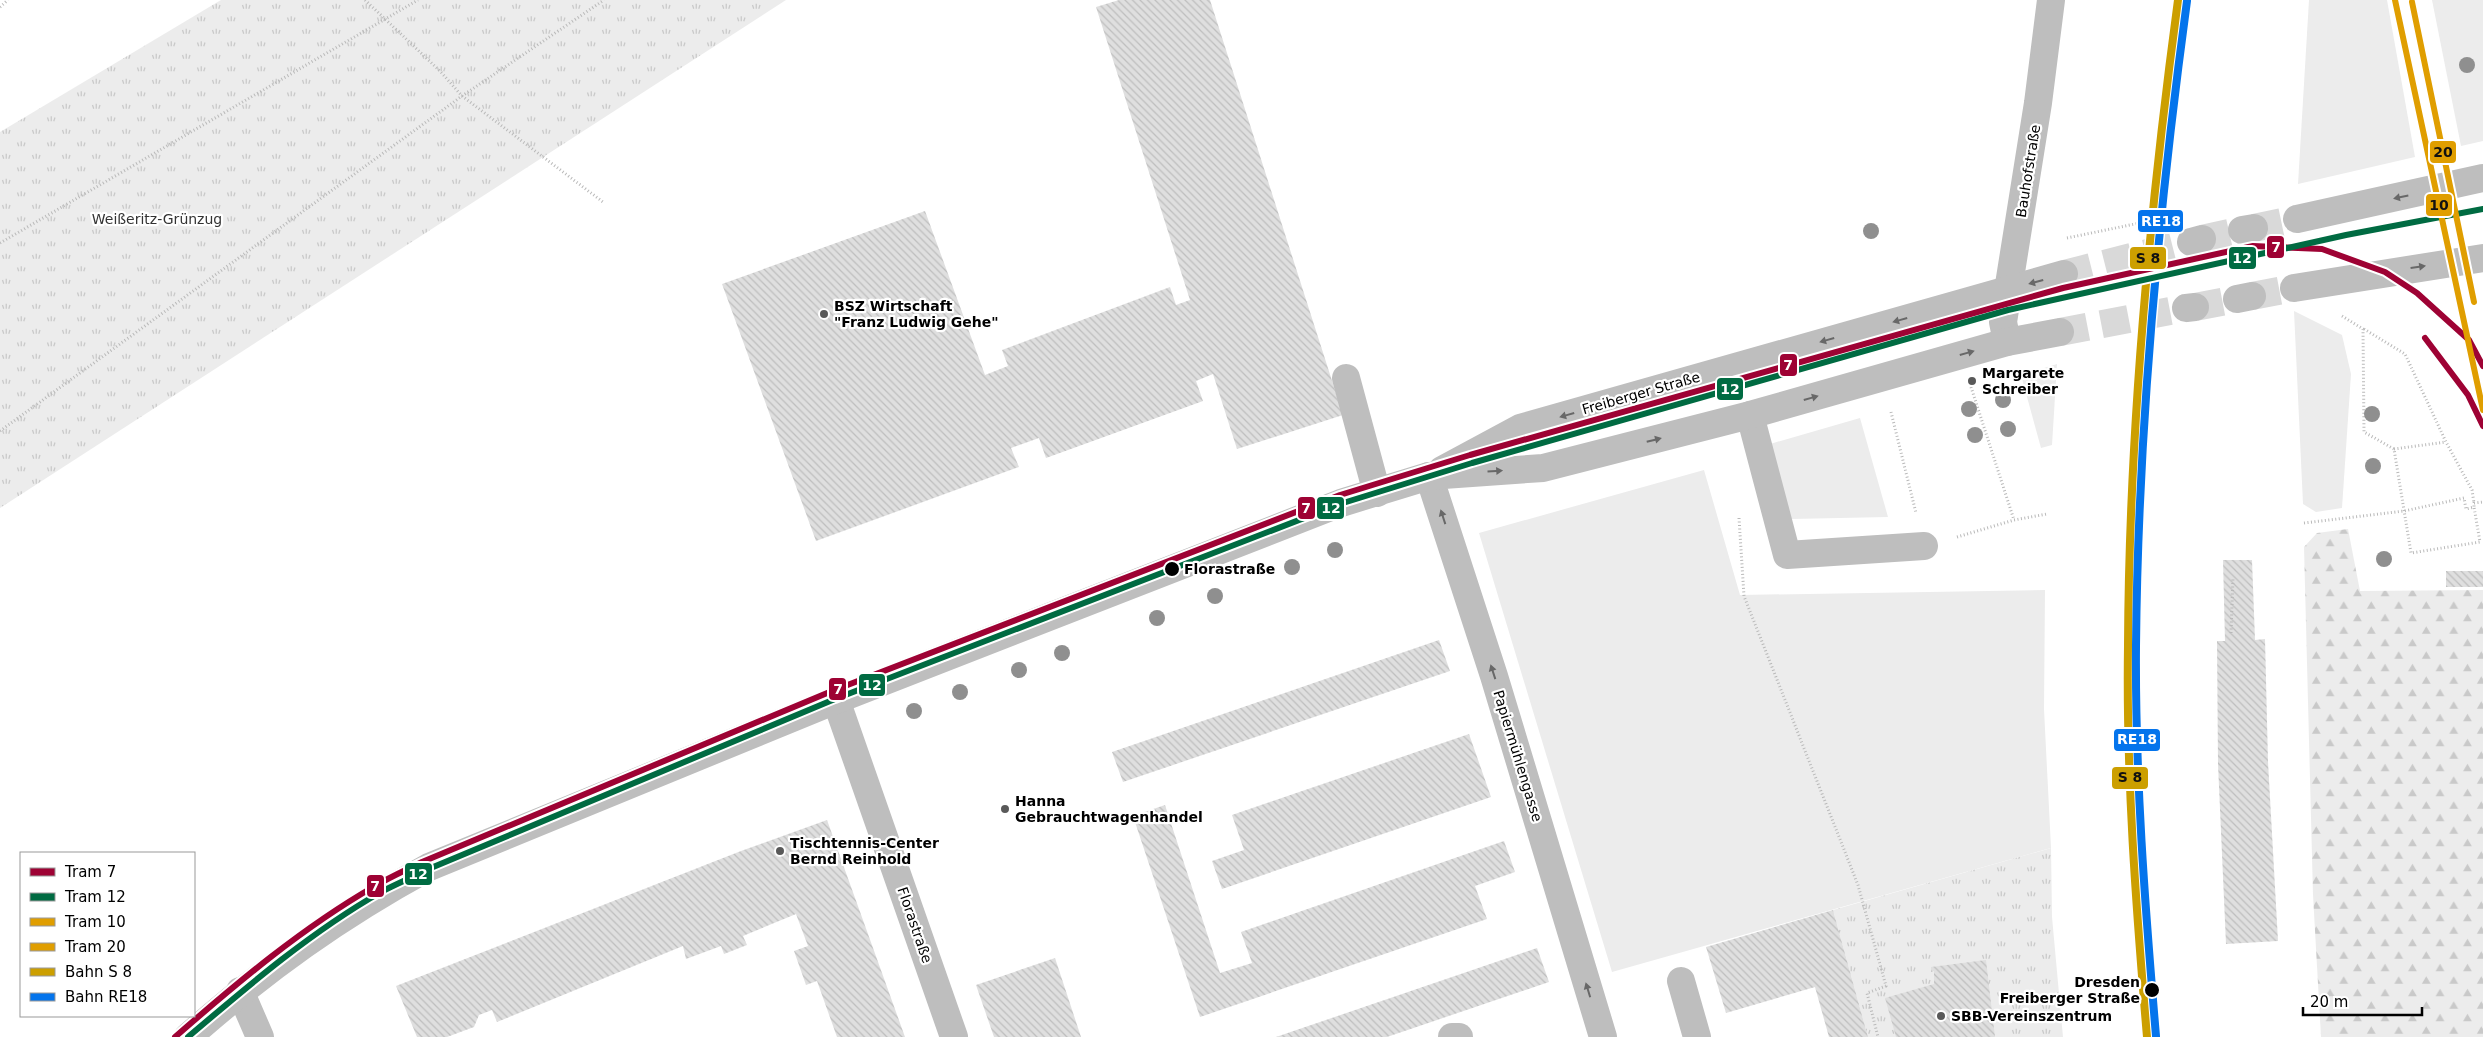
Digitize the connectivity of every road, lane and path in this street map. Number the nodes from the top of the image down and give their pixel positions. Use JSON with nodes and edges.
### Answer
{"nodes":[{"id":1,"x":8,"y":0,"type":"edge"},
{"id":2,"x":365,"y":0,"type":"edge"},
{"id":3,"x":418,"y":0,"type":"edge"},
{"id":4,"x":604,"y":0,"type":"edge"},
{"id":5,"x":2051,"y":0,"type":"edge"},
{"id":6,"x":0,"y":7,"type":"edge"},
{"id":7,"x":386,"y":20,"type":"junction"},
{"id":8,"x":462,"y":96,"type":"junction"},
{"id":9,"x":2483,"y":178,"type":"edge"},
{"id":10,"x":603,"y":202,"type":"dead end"},
{"id":11,"x":2297,"y":219,"type":"tunnel mouth"},
{"id":12,"x":0,"y":243,"type":"edge"},
{"id":13,"x":2483,"y":258,"type":"edge"},
{"id":14,"x":2064,"y":274,"type":"tunnel mouth"},
{"id":15,"x":2294,"y":288,"type":"tunnel mouth"},
{"id":16,"x":2008,"y":290,"type":"junction"},
{"id":17,"x":2340,"y":315,"type":"dead end"},
{"id":18,"x":2363,"y":329,"type":"junction"},
{"id":19,"x":2060,"y":332,"type":"tunnel mouth"},
{"id":20,"x":2006,"y":342,"type":"junction"},
{"id":21,"x":1883,"y":377,"type":"junction"},
{"id":22,"x":1346,"y":378,"type":"dead end"},
{"id":23,"x":1972,"y":390,"type":"dead end"},
{"id":24,"x":1750,"y":415,"type":"junction"},
{"id":25,"x":0,"y":431,"type":"edge"},
{"id":26,"x":2446,"y":442,"type":"junction"},
{"id":27,"x":2394,"y":449,"type":"junction"},
{"id":28,"x":1429,"y":476,"type":"junction"},
{"id":29,"x":1768,"y":484,"type":"junction"},
{"id":30,"x":1377,"y":492,"type":"junction"},
{"id":31,"x":2483,"y":502,"type":"edge"},
{"id":32,"x":2474,"y":505,"type":"junction"},
{"id":33,"x":2404,"y":511,"type":"junction"},
{"id":34,"x":2047,"y":514,"type":"dead end"},
{"id":35,"x":2014,"y":520,"type":"junction"},
{"id":36,"x":2304,"y":523,"type":"dead end"},
{"id":37,"x":1924,"y":546,"type":"junction"},
{"id":38,"x":2233,"y":577,"type":"dead end"},
{"id":39,"x":2232,"y":633,"type":"dead end"},
{"id":40,"x":836,"y":700,"type":"junction"},
{"id":41,"x":1681,"y":981,"type":"dead end"},
{"id":42,"x":240,"y":991,"type":"junction"},
{"id":43,"x":188,"y":1037,"type":"edge"},
{"id":44,"x":260,"y":1037,"type":"edge"},
{"id":45,"x":954,"y":1037,"type":"edge"},
{"id":46,"x":1452,"y":1037,"type":"edge"},
{"id":47,"x":1459,"y":1037,"type":"edge"},
{"id":48,"x":1602,"y":1037,"type":"edge"},
{"id":49,"x":1698,"y":1037,"type":"edge"},
{"id":50,"x":1878,"y":1037,"type":"edge"}],
"edges":[{"from":1,"to":6,"type":"path"},
{"from":2,"to":7,"type":"path"},
{"from":3,"to":7,"type":"path"},
{"from":4,"to":8,"type":"path"},
{"from":5,"to":16,"type":"street","name":"Bauhofstraße"},
{"from":7,"to":8,"type":"path"},
{"from":7,"to":12,"type":"path"},
{"from":8,"to":10,"type":"path"},
{"from":8,"to":25,"type":"path"},
{"from":9,"to":11,"type":"street","one_way":true},
{"from":15,"to":13,"type":"street","one_way":true},
{"from":14,"to":16,"type":"street","name":"Freiberger Straße","one_way":true},
{"from":16,"to":20,"type":"street","name":"Bauhofstraße"},
{"from":16,"to":28,"type":"street","name":"Freiberger Straße","one_way":true},
{"from":17,"to":18,"type":"path"},
{"from":18,"to":26,"type":"path"},
{"from":18,"to":27,"type":"path"},
{"from":19,"to":20,"type":"street","name":"Freiberger Straße"},
{"from":21,"to":20,"type":"street","name":"Freiberger Straße","one_way":true},
{"from":24,"to":21,"type":"street","name":"Freiberger Straße","one_way":true},
{"from":21,"to":37,"type":"path"},
{"from":22,"to":30,"type":"street"},
{"from":23,"to":35,"type":"path"},
{"from":28,"to":24,"type":"street","name":"Freiberger Straße","one_way":true},
{"from":24,"to":29,"type":"street"},
{"from":26,"to":27,"type":"path"},
{"from":26,"to":32,"type":"path"},
{"from":27,"to":33,"type":"path"},
{"from":28,"to":30,"type":"street","name":"Freiberger Straße"},
{"from":48,"to":28,"type":"street","name":"Papiermühlengasse","one_way":true},
{"from":29,"to":37,"type":"street"},
{"from":29,"to":50,"type":"path"},
{"from":30,"to":40,"type":"street","name":"Freiberger Straße"},
{"from":31,"to":32,"type":"path"},
{"from":32,"to":33,"type":"path"},
{"from":32,"to":33,"type":"path"},
{"from":33,"to":36,"type":"path"},
{"from":34,"to":35,"type":"path"},
{"from":35,"to":37,"type":"path"},
{"from":38,"to":39,"type":"path"},
{"from":40,"to":42,"type":"street","name":"Freiberger Straße"},
{"from":40,"to":45,"type":"street","name":"Florastraße"},
{"from":41,"to":49,"type":"street"},
{"from":42,"to":43,"type":"street","name":"Freiberger Straße"},
{"from":42,"to":44,"type":"street"},
{"from":46,"to":47,"type":"street"}]}
